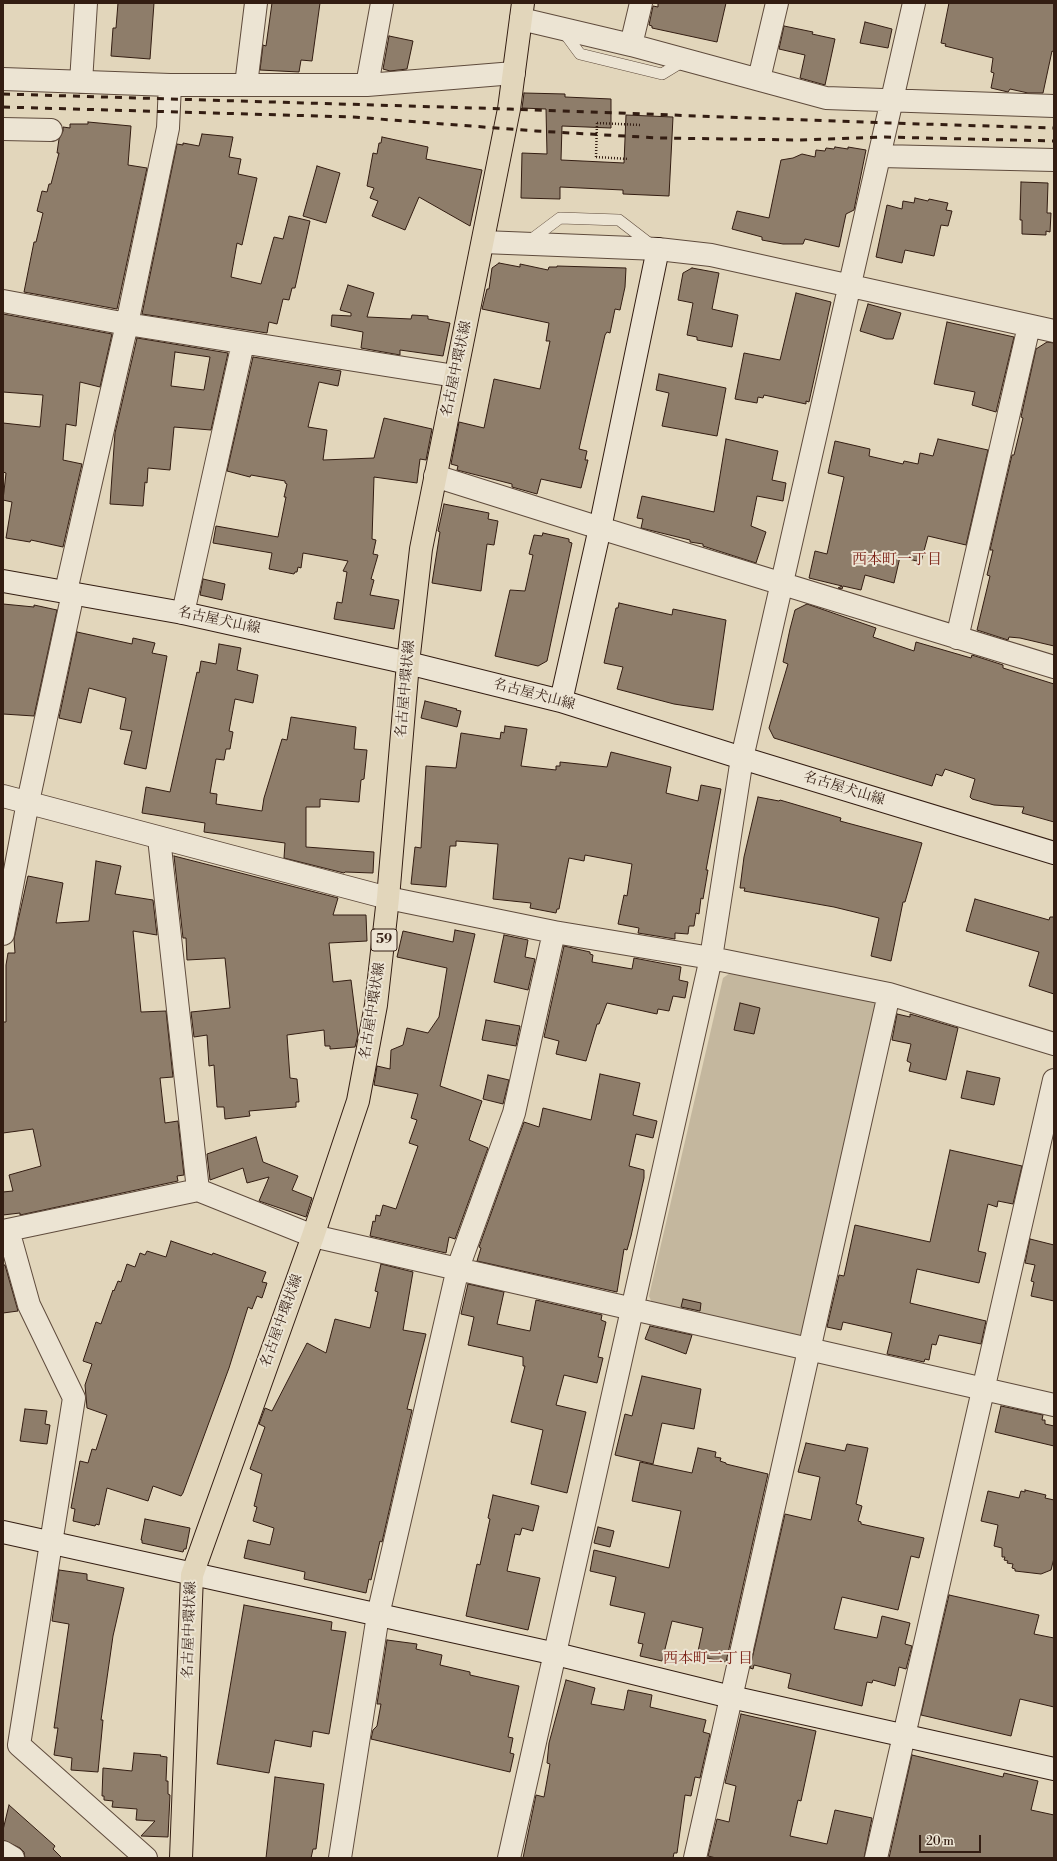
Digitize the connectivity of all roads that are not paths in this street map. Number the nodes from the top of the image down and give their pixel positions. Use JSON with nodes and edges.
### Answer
{"nodes":[{"id":1,"x":86,"y":3,"type":"edge"},
{"id":2,"x":256,"y":3,"type":"edge"},
{"id":3,"x":382,"y":3,"type":"edge"},
{"id":4,"x":641,"y":3,"type":"edge"},
{"id":5,"x":777,"y":3,"type":"edge"},
{"id":6,"x":914,"y":3,"type":"edge"},
{"id":7,"x":522,"y":11,"type":"edge"},
{"id":8,"x":562,"y":29,"type":"junction"},
{"id":9,"x":631,"y":45,"type":"junction"},
{"id":10,"x":686,"y":60,"type":"junction"},
{"id":11,"x":514,"y":73,"type":"junction"},
{"id":12,"x":3,"y":79,"type":"edge"},
{"id":13,"x":759,"y":79,"type":"junction"},
{"id":14,"x":80,"y":82,"type":"junction"},
{"id":15,"x":170,"y":85,"type":"junction"},
{"id":16,"x":246,"y":85,"type":"junction"},
{"id":17,"x":367,"y":85,"type":"junction"},
{"id":18,"x":892,"y":100,"type":"junction"},
{"id":19,"x":1053,"y":103,"type":"edge"},
{"id":20,"x":3,"y":129,"type":"edge"},
{"id":21,"x":51,"y":130,"type":"dead end"},
{"id":22,"x":880,"y":156,"type":"junction"},
{"id":23,"x":1054,"y":160,"type":"edge"},
{"id":24,"x":483,"y":242,"type":"junction"},
{"id":25,"x":658,"y":249,"type":"junction"},
{"id":26,"x":850,"y":285,"type":"junction"},
{"id":27,"x":3,"y":301,"type":"edge"},
{"id":28,"x":127,"y":324,"type":"junction"},
{"id":29,"x":1029,"y":326,"type":"junction"},
{"id":30,"x":1054,"y":331,"type":"edge"},
{"id":31,"x":243,"y":343,"type":"junction"},
{"id":32,"x":455,"y":376,"type":"junction"},
{"id":33,"x":435,"y":476,"type":"junction"},
{"id":34,"x":600,"y":528,"type":"junction"},
{"id":35,"x":3,"y":581,"type":"edge"},
{"id":36,"x":783,"y":585,"type":"junction"},
{"id":37,"x":70,"y":592,"type":"junction"},
{"id":38,"x":183,"y":613,"type":"junction"},
{"id":39,"x":956,"y":638,"type":"junction"},
{"id":40,"x":408,"y":663,"type":"junction"},
{"id":41,"x":1054,"y":667,"type":"edge"},
{"id":42,"x":561,"y":701,"type":"junction"},
{"id":43,"x":742,"y":758,"type":"junction"},
{"id":44,"x":3,"y":796,"type":"edge"},
{"id":45,"x":28,"y":802,"type":"junction"},
{"id":46,"x":159,"y":838,"type":"junction"},
{"id":47,"x":1054,"y":853,"type":"edge"},
{"id":48,"x":388,"y":898,"type":"junction"},
{"id":49,"x":554,"y":932,"type":"junction"},
{"id":50,"x":3,"y":934,"type":"edge"},
{"id":51,"x":711,"y":958,"type":"junction"},
{"id":52,"x":889,"y":994,"type":"junction"},
{"id":53,"x":1054,"y":1044,"type":"edge"},
{"id":54,"x":1054,"y":1080,"type":"edge"},
{"id":55,"x":198,"y":1190,"type":"junction"},
{"id":56,"x":5,"y":1230,"type":"edge"},
{"id":57,"x":313,"y":1236,"type":"junction"},
{"id":58,"x":458,"y":1268,"type":"junction"},
{"id":59,"x":632,"y":1308,"type":"junction"},
{"id":60,"x":810,"y":1348,"type":"junction"},
{"id":61,"x":984,"y":1389,"type":"junction"},
{"id":62,"x":1054,"y":1405,"type":"edge"},
{"id":63,"x":3,"y":1532,"type":"edge"},
{"id":64,"x":51,"y":1544,"type":"junction"},
{"id":65,"x":192,"y":1575,"type":"junction"},
{"id":66,"x":378,"y":1615,"type":"junction"},
{"id":67,"x":556,"y":1654,"type":"junction"},
{"id":68,"x":731,"y":1697,"type":"junction"},
{"id":69,"x":903,"y":1735,"type":"junction"},
{"id":70,"x":1054,"y":1769,"type":"edge"},
{"id":71,"x":3,"y":1852,"type":"edge"},
{"id":72,"x":12,"y":1858,"type":"edge"},
{"id":73,"x":146,"y":1858,"type":"edge"},
{"id":74,"x":181,"y":1858,"type":"edge"},
{"id":75,"x":340,"y":1858,"type":"edge"},
{"id":76,"x":509,"y":1858,"type":"edge"},
{"id":77,"x":694,"y":1858,"type":"edge"},
{"id":78,"x":876,"y":1858,"type":"edge"}],
"edges":[{"from":1,"to":14,"type":"street"},
{"from":2,"to":16,"type":"street"},
{"from":3,"to":17,"type":"street"},
{"from":4,"to":9,"type":"street"},
{"from":5,"to":13,"type":"street"},
{"from":6,"to":18,"type":"street"},
{"from":7,"to":8,"type":"street"},
{"from":7,"to":11,"type":"main road","name":"名古屋中環状線","number":"59"},
{"from":8,"to":9,"type":"street"},
{"from":8,"to":10,"type":"lane"},
{"from":9,"to":10,"type":"street"},
{"from":10,"to":13,"type":"street"},
{"from":11,"to":17,"type":"street"},
{"from":11,"to":24,"type":"main road","name":"名古屋中環状線","number":"59"},
{"from":12,"to":14,"type":"street"},
{"from":13,"to":18,"type":"street"},
{"from":14,"to":15,"type":"street"},
{"from":15,"to":16,"type":"street"},
{"from":15,"to":28,"type":"street"},
{"from":16,"to":17,"type":"street"},
{"from":18,"to":19,"type":"street"},
{"from":18,"to":22,"type":"street"},
{"from":20,"to":21,"type":"street"},
{"from":22,"to":23,"type":"street"},
{"from":22,"to":26,"type":"street"},
{"from":24,"to":25,"type":"street"},
{"from":24,"to":32,"type":"main road","name":"名古屋中環状線","number":"59"},
{"from":25,"to":26,"type":"street"},
{"from":25,"to":34,"type":"street"},
{"from":26,"to":29,"type":"street"},
{"from":26,"to":36,"type":"street"},
{"from":27,"to":28,"type":"street"},
{"from":28,"to":31,"type":"street"},
{"from":28,"to":37,"type":"street"},
{"from":29,"to":30,"type":"street"},
{"from":29,"to":39,"type":"street"},
{"from":31,"to":32,"type":"street"},
{"from":31,"to":38,"type":"street"},
{"from":32,"to":33,"type":"main road","name":"名古屋中環状線","number":"59"},
{"from":33,"to":34,"type":"street"},
{"from":33,"to":40,"type":"main road","name":"名古屋中環状線","number":"59"},
{"from":34,"to":36,"type":"street"},
{"from":34,"to":42,"type":"street"},
{"from":35,"to":37,"type":"street","name":"名古屋犬山線"},
{"from":36,"to":39,"type":"street"},
{"from":36,"to":43,"type":"street"},
{"from":37,"to":38,"type":"street","name":"名古屋犬山線"},
{"from":37,"to":45,"type":"street"},
{"from":38,"to":40,"type":"street","name":"名古屋犬山線"},
{"from":39,"to":41,"type":"street"},
{"from":40,"to":42,"type":"street","name":"名古屋犬山線"},
{"from":40,"to":48,"type":"main road","name":"名古屋中環状線","number":"59"},
{"from":42,"to":43,"type":"street","name":"名古屋犬山線"},
{"from":43,"to":47,"type":"street","name":"名古屋犬山線"},
{"from":43,"to":51,"type":"street"},
{"from":44,"to":45,"type":"street"},
{"from":45,"to":46,"type":"street"},
{"from":45,"to":50,"type":"street"},
{"from":46,"to":48,"type":"street"},
{"from":46,"to":55,"type":"street"},
{"from":48,"to":49,"type":"street"},
{"from":48,"to":57,"type":"main road","name":"名古屋中環状線","number":"59"},
{"from":49,"to":51,"type":"street"},
{"from":49,"to":58,"type":"street"},
{"from":51,"to":52,"type":"street"},
{"from":51,"to":59,"type":"street"},
{"from":52,"to":53,"type":"street"},
{"from":52,"to":60,"type":"street"},
{"from":54,"to":61,"type":"street"},
{"from":55,"to":56,"type":"street"},
{"from":55,"to":57,"type":"street"},
{"from":56,"to":64,"type":"street"},
{"from":57,"to":58,"type":"street"},
{"from":57,"to":65,"type":"main road","name":"名古屋中環状線","number":"59"},
{"from":58,"to":59,"type":"street"},
{"from":58,"to":66,"type":"street"},
{"from":59,"to":60,"type":"street"},
{"from":59,"to":67,"type":"street"},
{"from":60,"to":61,"type":"street"},
{"from":60,"to":68,"type":"street"},
{"from":61,"to":62,"type":"street"},
{"from":61,"to":69,"type":"street"},
{"from":63,"to":64,"type":"street"},
{"from":64,"to":65,"type":"street"},
{"from":64,"to":73,"type":"street"},
{"from":65,"to":66,"type":"street"},
{"from":65,"to":74,"type":"main road","name":"名古屋中環状線","number":"59"},
{"from":66,"to":67,"type":"street"},
{"from":66,"to":75,"type":"street"},
{"from":67,"to":68,"type":"street"},
{"from":67,"to":76,"type":"street"},
{"from":68,"to":69,"type":"street"},
{"from":68,"to":77,"type":"street"},
{"from":69,"to":70,"type":"street"},
{"from":69,"to":78,"type":"street"},
{"from":71,"to":72,"type":"street"}]}
